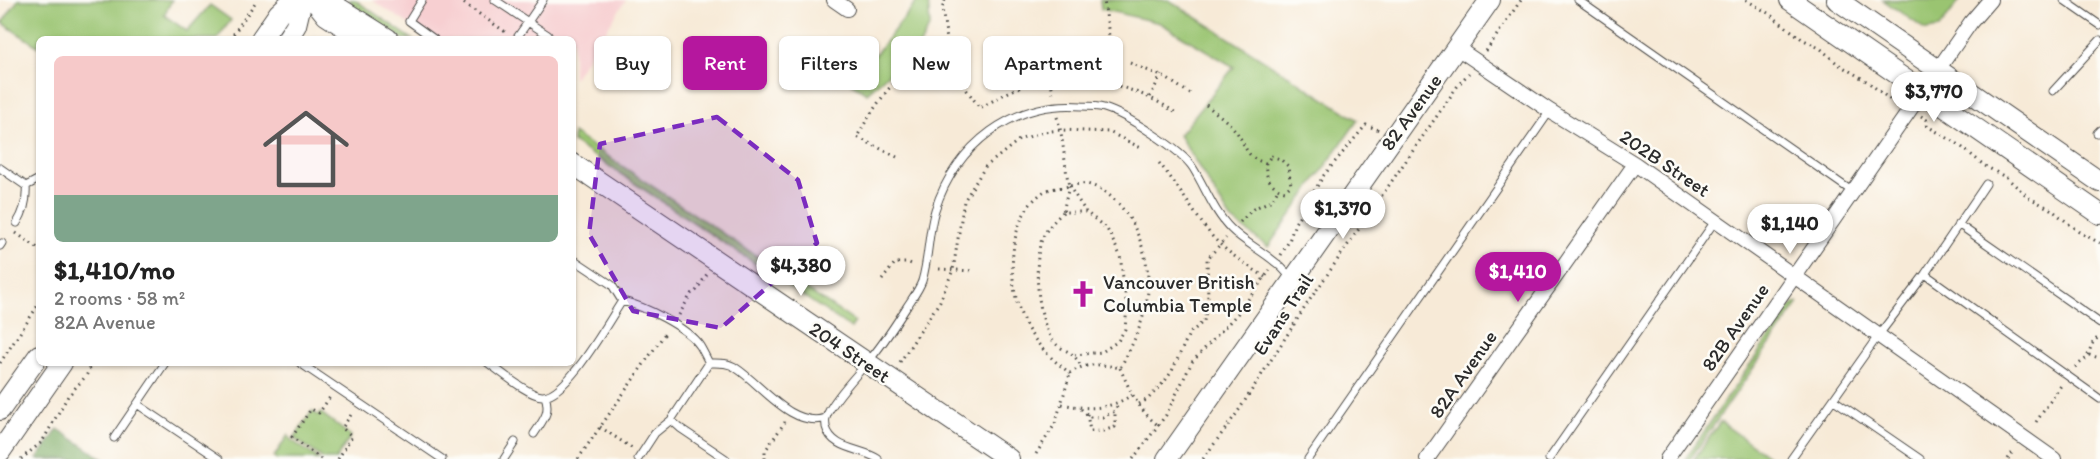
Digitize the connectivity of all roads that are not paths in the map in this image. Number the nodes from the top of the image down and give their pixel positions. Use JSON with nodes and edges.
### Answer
{"nodes":[{"id":1,"x":293,"y":0,"type":"edge"},
{"id":2,"x":302,"y":0,"type":"edge"},
{"id":3,"x":314,"y":0,"type":"edge"},
{"id":4,"x":327,"y":0,"type":"edge"},
{"id":5,"x":422,"y":0,"type":"edge"},
{"id":6,"x":495,"y":0,"type":"edge"},
{"id":7,"x":543,"y":0,"type":"edge"},
{"id":8,"x":834,"y":0,"type":"edge"},
{"id":9,"x":1490,"y":0,"type":"edge"},
{"id":10,"x":1578,"y":0,"type":"edge"},
{"id":11,"x":1790,"y":0,"type":"edge"},
{"id":12,"x":1837,"y":0,"type":"edge"},
{"id":13,"x":1990,"y":0,"type":"edge"},
{"id":14,"x":2064,"y":0,"type":"edge"},
{"id":15,"x":851,"y":5,"type":"edge"},
{"id":16,"x":528,"y":22,"type":"junction"},
{"id":17,"x":2100,"y":26,"type":"edge"},
{"id":18,"x":263,"y":36,"type":"edge"},
{"id":19,"x":289,"y":36,"type":"edge"},
{"id":20,"x":358,"y":36,"type":"edge"},
{"id":21,"x":383,"y":36,"type":"edge"},
{"id":22,"x":430,"y":36,"type":"edge"},
{"id":23,"x":517,"y":36,"type":"edge"},
{"id":24,"x":546,"y":36,"type":"edge"},
{"id":25,"x":2100,"y":40,"type":"edge"},
{"id":26,"x":1457,"y":48,"type":"junction"},
{"id":27,"x":1939,"y":70,"type":"junction"},
{"id":28,"x":2052,"y":91,"type":"dead end"},
{"id":29,"x":1922,"y":92,"type":"junction"},
{"id":30,"x":1550,"y":111,"type":"junction"},
{"id":31,"x":1635,"y":165,"type":"junction"},
{"id":32,"x":576,"y":166,"type":"edge"},
{"id":33,"x":0,"y":168,"type":"edge"},
{"id":34,"x":36,"y":181,"type":"edge"},
{"id":35,"x":2100,"y":182,"type":"edge"},
{"id":36,"x":1986,"y":184,"type":"dead end"},
{"id":37,"x":26,"y":186,"type":"junction"},
{"id":38,"x":1853,"y":192,"type":"junction"},
{"id":39,"x":2100,"y":214,"type":"edge"},
{"id":40,"x":1715,"y":221,"type":"junction"},
{"id":41,"x":16,"y":223,"type":"dead end"},
{"id":42,"x":1958,"y":224,"type":"junction"},
{"id":43,"x":576,"y":261,"type":"edge"},
{"id":44,"x":1925,"y":274,"type":"junction"},
{"id":45,"x":1794,"y":277,"type":"junction"},
{"id":46,"x":1293,"y":280,"type":"junction"},
{"id":47,"x":622,"y":301,"type":"junction"},
{"id":48,"x":2100,"y":323,"type":"edge"},
{"id":49,"x":1878,"y":336,"type":"junction"},
{"id":50,"x":36,"y":359,"type":"edge"},
{"id":51,"x":709,"y":363,"type":"junction"},
{"id":52,"x":866,"y":364,"type":"junction"},
{"id":53,"x":60,"y":366,"type":"edge"},
{"id":54,"x":163,"y":366,"type":"edge"},
{"id":55,"x":304,"y":366,"type":"edge"},
{"id":56,"x":492,"y":366,"type":"edge"},
{"id":57,"x":545,"y":396,"type":"junction"},
{"id":58,"x":2100,"y":399,"type":"edge"},
{"id":59,"x":1834,"y":400,"type":"junction"},
{"id":60,"x":137,"y":404,"type":"junction"},
{"id":61,"x":0,"y":410,"type":"edge"},
{"id":62,"x":826,"y":418,"type":"junction"},
{"id":63,"x":671,"y":420,"type":"junction"},
{"id":64,"x":534,"y":434,"type":"dead end"},
{"id":65,"x":114,"y":438,"type":"dead end"},
{"id":66,"x":515,"y":442,"type":"dead end"},
{"id":67,"x":0,"y":452,"type":"edge"},
{"id":68,"x":219,"y":459,"type":"edge"},
{"id":69,"x":442,"y":459,"type":"edge"},
{"id":70,"x":504,"y":459,"type":"edge"},
{"id":71,"x":638,"y":459,"type":"edge"},
{"id":72,"x":726,"y":459,"type":"edge"},
{"id":73,"x":878,"y":459,"type":"edge"},
{"id":74,"x":1009,"y":459,"type":"edge"},
{"id":75,"x":1167,"y":459,"type":"edge"},
{"id":76,"x":1308,"y":459,"type":"edge"},
{"id":77,"x":1427,"y":459,"type":"edge"},
{"id":78,"x":1549,"y":459,"type":"edge"},
{"id":79,"x":1667,"y":459,"type":"edge"},
{"id":80,"x":1791,"y":459,"type":"edge"},
{"id":81,"x":1920,"y":459,"type":"edge"},
{"id":82,"x":2054,"y":459,"type":"edge"}],
"edges":[{"from":1,"to":18,"type":"street"},
{"from":2,"to":19,"type":"street"},
{"from":3,"to":20,"type":"street"},
{"from":4,"to":21,"type":"street"},
{"from":5,"to":22,"type":"lane"},
{"from":6,"to":16,"type":"lane"},
{"from":7,"to":16,"type":"lane"},
{"from":8,"to":15,"type":"street"},
{"from":9,"to":26,"type":"street","name":"82 Avenue"},
{"from":10,"to":38,"type":"lane"},
{"from":11,"to":29,"type":"street"},
{"from":12,"to":27,"type":"street"},
{"from":13,"to":27,"type":"street","name":"82B Avenue"},
{"from":14,"to":17,"type":"lane"},
{"from":16,"to":23,"type":"lane"},
{"from":16,"to":24,"type":"lane"},
{"from":25,"to":28,"type":"lane"},
{"from":26,"to":30,"type":"street","name":"202B Street"},
{"from":26,"to":46,"type":"street","name":"82 Avenue"},
{"from":27,"to":29,"type":"street","name":"82B Avenue"},
{"from":27,"to":35,"type":"street"},
{"from":29,"to":38,"type":"street","name":"82B Avenue"},
{"from":29,"to":39,"type":"street"},
{"from":30,"to":31,"type":"street","name":"202B Street"},
{"from":30,"to":76,"type":"lane"},
{"from":31,"to":40,"type":"street","name":"202B Street"},
{"from":31,"to":77,"type":"street","name":"82A Avenue"},
{"from":32,"to":52,"type":"street","name":"204 Street"},
{"from":33,"to":37,"type":"lane"},
{"from":34,"to":37,"type":"lane"},
{"from":36,"to":42,"type":"lane"},
{"from":37,"to":41,"type":"lane"},
{"from":38,"to":45,"type":"street","name":"82B Avenue"},
{"from":40,"to":45,"type":"street","name":"202B Street"},
{"from":40,"to":78,"type":"lane"},
{"from":42,"to":44,"type":"lane"},
{"from":42,"to":48,"type":"lane"},
{"from":43,"to":47,"type":"lane"},
{"from":44,"to":49,"type":"lane"},
{"from":44,"to":58,"type":"lane"},
{"from":45,"to":49,"type":"street","name":"202B Street"},
{"from":45,"to":79,"type":"street","name":"82B Avenue"},
{"from":46,"to":52,"type":"lane"},
{"from":46,"to":75,"type":"street","name":"82 Avenue"},
{"from":47,"to":51,"type":"lane"},
{"from":47,"to":57,"type":"lane"},
{"from":49,"to":59,"type":"lane"},
{"from":49,"to":82,"type":"street","name":"202B Street"},
{"from":50,"to":61,"type":"street"},
{"from":51,"to":62,"type":"lane"},
{"from":51,"to":63,"type":"lane"},
{"from":52,"to":62,"type":"lane"},
{"from":52,"to":74,"type":"street","name":"204 Street"},
{"from":53,"to":67,"type":"street"},
{"from":54,"to":60,"type":"lane"},
{"from":55,"to":69,"type":"lane"},
{"from":56,"to":57,"type":"lane"},
{"from":57,"to":64,"type":"lane"},
{"from":59,"to":80,"type":"lane"},
{"from":59,"to":81,"type":"lane"},
{"from":60,"to":65,"type":"lane"},
{"from":60,"to":68,"type":"lane"},
{"from":62,"to":73,"type":"lane"},
{"from":63,"to":71,"type":"lane"},
{"from":63,"to":72,"type":"lane"},
{"from":66,"to":70,"type":"lane"}]}
